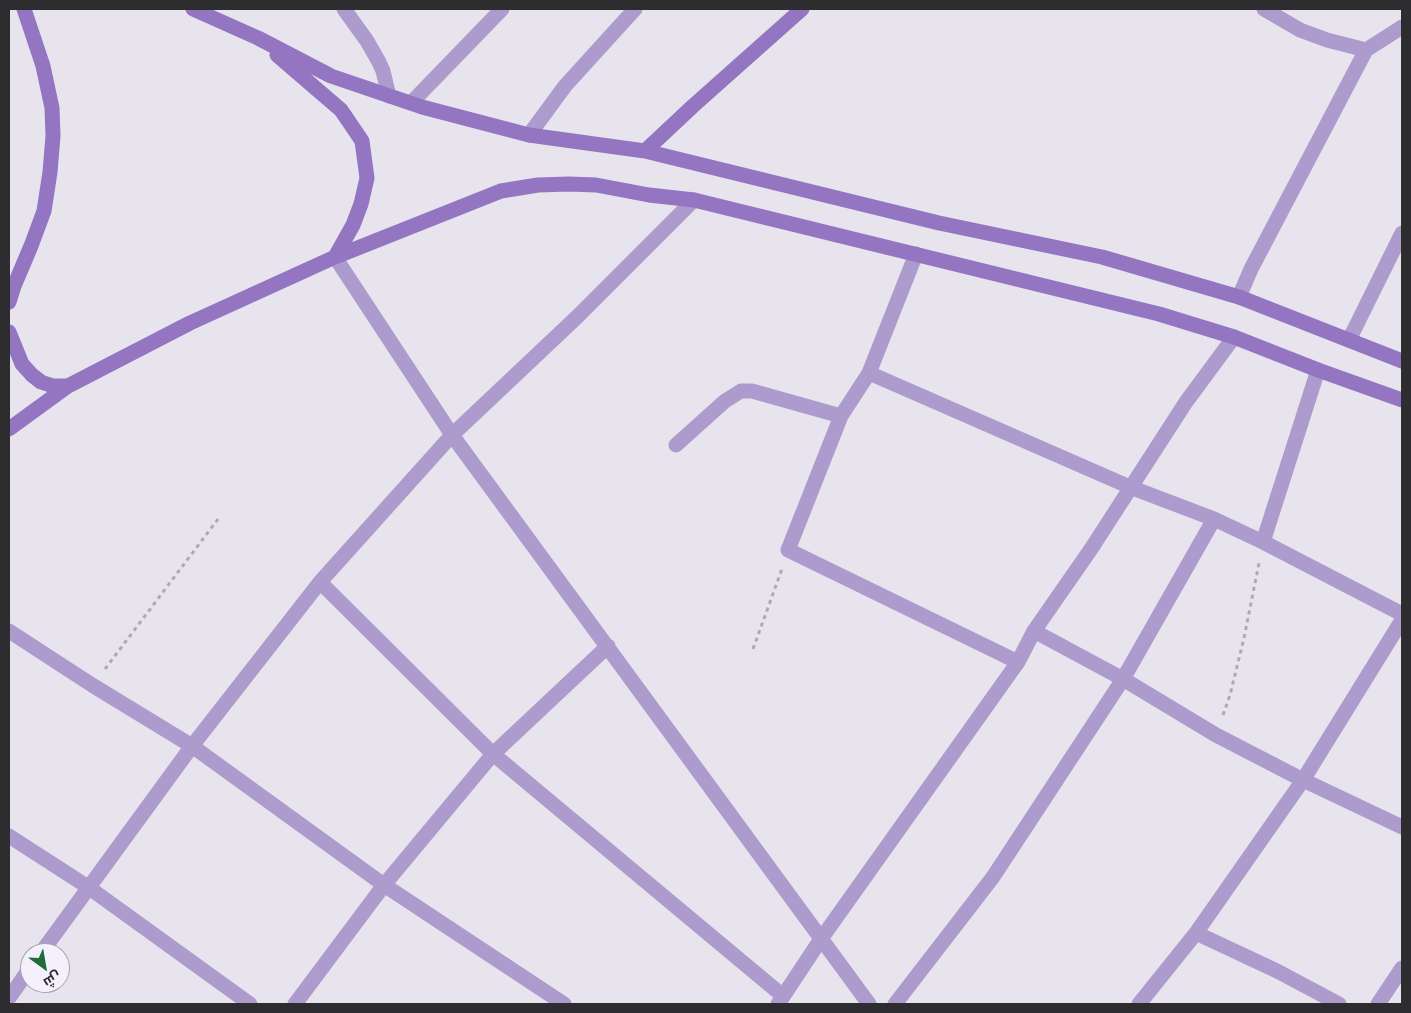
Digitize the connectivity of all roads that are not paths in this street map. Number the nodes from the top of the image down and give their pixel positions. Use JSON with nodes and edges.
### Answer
{"nodes":[{"id":1,"x":24,"y":9,"type":"edge"},
{"id":2,"x":193,"y":9,"type":"edge"},
{"id":3,"x":344,"y":9,"type":"edge"},
{"id":4,"x":502,"y":9,"type":"edge"},
{"id":5,"x":635,"y":9,"type":"edge"},
{"id":6,"x":802,"y":9,"type":"edge"},
{"id":7,"x":1264,"y":9,"type":"edge"},
{"id":8,"x":1402,"y":28,"type":"edge"},
{"id":9,"x":258,"y":38,"type":"junction"},
{"id":10,"x":1366,"y":50,"type":"junction"},
{"id":11,"x":389,"y":96,"type":"junction"},
{"id":12,"x":411,"y":103,"type":"junction"},
{"id":13,"x":529,"y":134,"type":"junction"},
{"id":14,"x":645,"y":151,"type":"junction"},
{"id":15,"x":694,"y":200,"type":"junction"},
{"id":16,"x":1402,"y":233,"type":"edge"},
{"id":17,"x":916,"y":254,"type":"junction"},
{"id":18,"x":335,"y":258,"type":"junction"},
{"id":19,"x":11,"y":284,"type":"edge"},
{"id":20,"x":1239,"y":298,"type":"junction"},
{"id":21,"x":9,"y":302,"type":"edge"},
{"id":22,"x":9,"y":332,"type":"edge"},
{"id":23,"x":1234,"y":336,"type":"junction"},
{"id":24,"x":1349,"y":340,"type":"junction"},
{"id":25,"x":1402,"y":362,"type":"edge"},
{"id":26,"x":1318,"y":370,"type":"junction"},
{"id":27,"x":870,"y":373,"type":"junction"},
{"id":28,"x":68,"y":386,"type":"junction"},
{"id":29,"x":1402,"y":400,"type":"edge"},
{"id":30,"x":841,"y":416,"type":"junction"},
{"id":31,"x":9,"y":429,"type":"edge"},
{"id":32,"x":452,"y":435,"type":"junction"},
{"id":33,"x":676,"y":446,"type":"dead end"},
{"id":34,"x":1130,"y":487,"type":"junction"},
{"id":35,"x":1214,"y":519,"type":"junction"},
{"id":36,"x":1263,"y":542,"type":"junction"},
{"id":37,"x":320,"y":582,"type":"junction"},
{"id":38,"x":1402,"y":614,"type":"edge"},
{"id":39,"x":1402,"y":620,"type":"edge"},
{"id":40,"x":1034,"y":631,"type":"junction"},
{"id":41,"x":9,"y":632,"type":"edge"},
{"id":42,"x":608,"y":646,"type":"junction"},
{"id":43,"x":1018,"y":662,"type":"junction"},
{"id":44,"x":1122,"y":679,"type":"junction"},
{"id":45,"x":192,"y":746,"type":"junction"},
{"id":46,"x":493,"y":754,"type":"junction"},
{"id":47,"x":1303,"y":780,"type":"junction"},
{"id":48,"x":1402,"y":827,"type":"edge"},
{"id":49,"x":9,"y":836,"type":"edge"},
{"id":50,"x":384,"y":885,"type":"junction"},
{"id":51,"x":88,"y":887,"type":"junction"},
{"id":52,"x":1196,"y":933,"type":"junction"},
{"id":53,"x":821,"y":939,"type":"junction"},
{"id":54,"x":48,"y":943,"type":"edge"},
{"id":55,"x":1402,"y":968,"type":"edge"},
{"id":56,"x":20,"y":982,"type":"edge"},
{"id":57,"x":9,"y":998,"type":"edge"},
{"id":58,"x":780,"y":1000,"type":"edge"},
{"id":59,"x":250,"y":1004,"type":"edge"},
{"id":60,"x":295,"y":1004,"type":"edge"},
{"id":61,"x":564,"y":1004,"type":"edge"},
{"id":62,"x":869,"y":1004,"type":"edge"},
{"id":63,"x":895,"y":1004,"type":"edge"},
{"id":64,"x":1139,"y":1004,"type":"edge"},
{"id":65,"x":1339,"y":1004,"type":"edge"},
{"id":66,"x":1378,"y":1004,"type":"edge"}],
"edges":[{"from":1,"to":19,"type":"street"},
{"from":2,"to":9,"type":"street"},
{"from":3,"to":11,"type":"street"},
{"from":4,"to":12,"type":"street"},
{"from":5,"to":13,"type":"street"},
{"from":6,"to":14,"type":"street"},
{"from":7,"to":10,"type":"street"},
{"from":8,"to":10,"type":"street"},
{"from":9,"to":11,"type":"street"},
{"from":9,"to":18,"type":"street"},
{"from":10,"to":20,"type":"street"},
{"from":11,"to":12,"type":"street"},
{"from":12,"to":13,"type":"street"},
{"from":13,"to":14,"type":"street"},
{"from":14,"to":20,"type":"street"},
{"from":15,"to":17,"type":"street"},
{"from":15,"to":18,"type":"street"},
{"from":15,"to":32,"type":"street"},
{"from":16,"to":24,"type":"street"},
{"from":17,"to":23,"type":"street"},
{"from":17,"to":27,"type":"street"},
{"from":18,"to":28,"type":"street"},
{"from":18,"to":32,"type":"street"},
{"from":19,"to":21,"type":"street"},
{"from":20,"to":24,"type":"street"},
{"from":22,"to":28,"type":"street"},
{"from":23,"to":26,"type":"street"},
{"from":23,"to":34,"type":"street"},
{"from":24,"to":25,"type":"street"},
{"from":26,"to":29,"type":"street"},
{"from":26,"to":36,"type":"street"},
{"from":27,"to":30,"type":"street"},
{"from":27,"to":34,"type":"street"},
{"from":28,"to":31,"type":"street"},
{"from":30,"to":33,"type":"street"},
{"from":30,"to":43,"type":"street"},
{"from":32,"to":37,"type":"street"},
{"from":32,"to":42,"type":"street"},
{"from":34,"to":35,"type":"street"},
{"from":34,"to":40,"type":"street"},
{"from":35,"to":36,"type":"street"},
{"from":35,"to":44,"type":"street"},
{"from":36,"to":38,"type":"street"},
{"from":37,"to":45,"type":"street"},
{"from":37,"to":46,"type":"street"},
{"from":39,"to":47,"type":"street"},
{"from":40,"to":43,"type":"street"},
{"from":40,"to":44,"type":"street"},
{"from":41,"to":45,"type":"street"},
{"from":42,"to":46,"type":"street"},
{"from":42,"to":53,"type":"street"},
{"from":43,"to":53,"type":"street"},
{"from":44,"to":47,"type":"street"},
{"from":44,"to":63,"type":"street"},
{"from":45,"to":50,"type":"street"},
{"from":45,"to":51,"type":"street"},
{"from":46,"to":50,"type":"street"},
{"from":46,"to":58,"type":"street"},
{"from":47,"to":48,"type":"street"},
{"from":47,"to":52,"type":"street"},
{"from":49,"to":51,"type":"street"},
{"from":50,"to":60,"type":"street"},
{"from":50,"to":61,"type":"street"},
{"from":51,"to":54,"type":"street"},
{"from":51,"to":59,"type":"street"},
{"from":52,"to":64,"type":"street"},
{"from":52,"to":65,"type":"street"},
{"from":53,"to":58,"type":"street"},
{"from":53,"to":62,"type":"street"},
{"from":55,"to":66,"type":"street"},
{"from":56,"to":57,"type":"street"}]}
